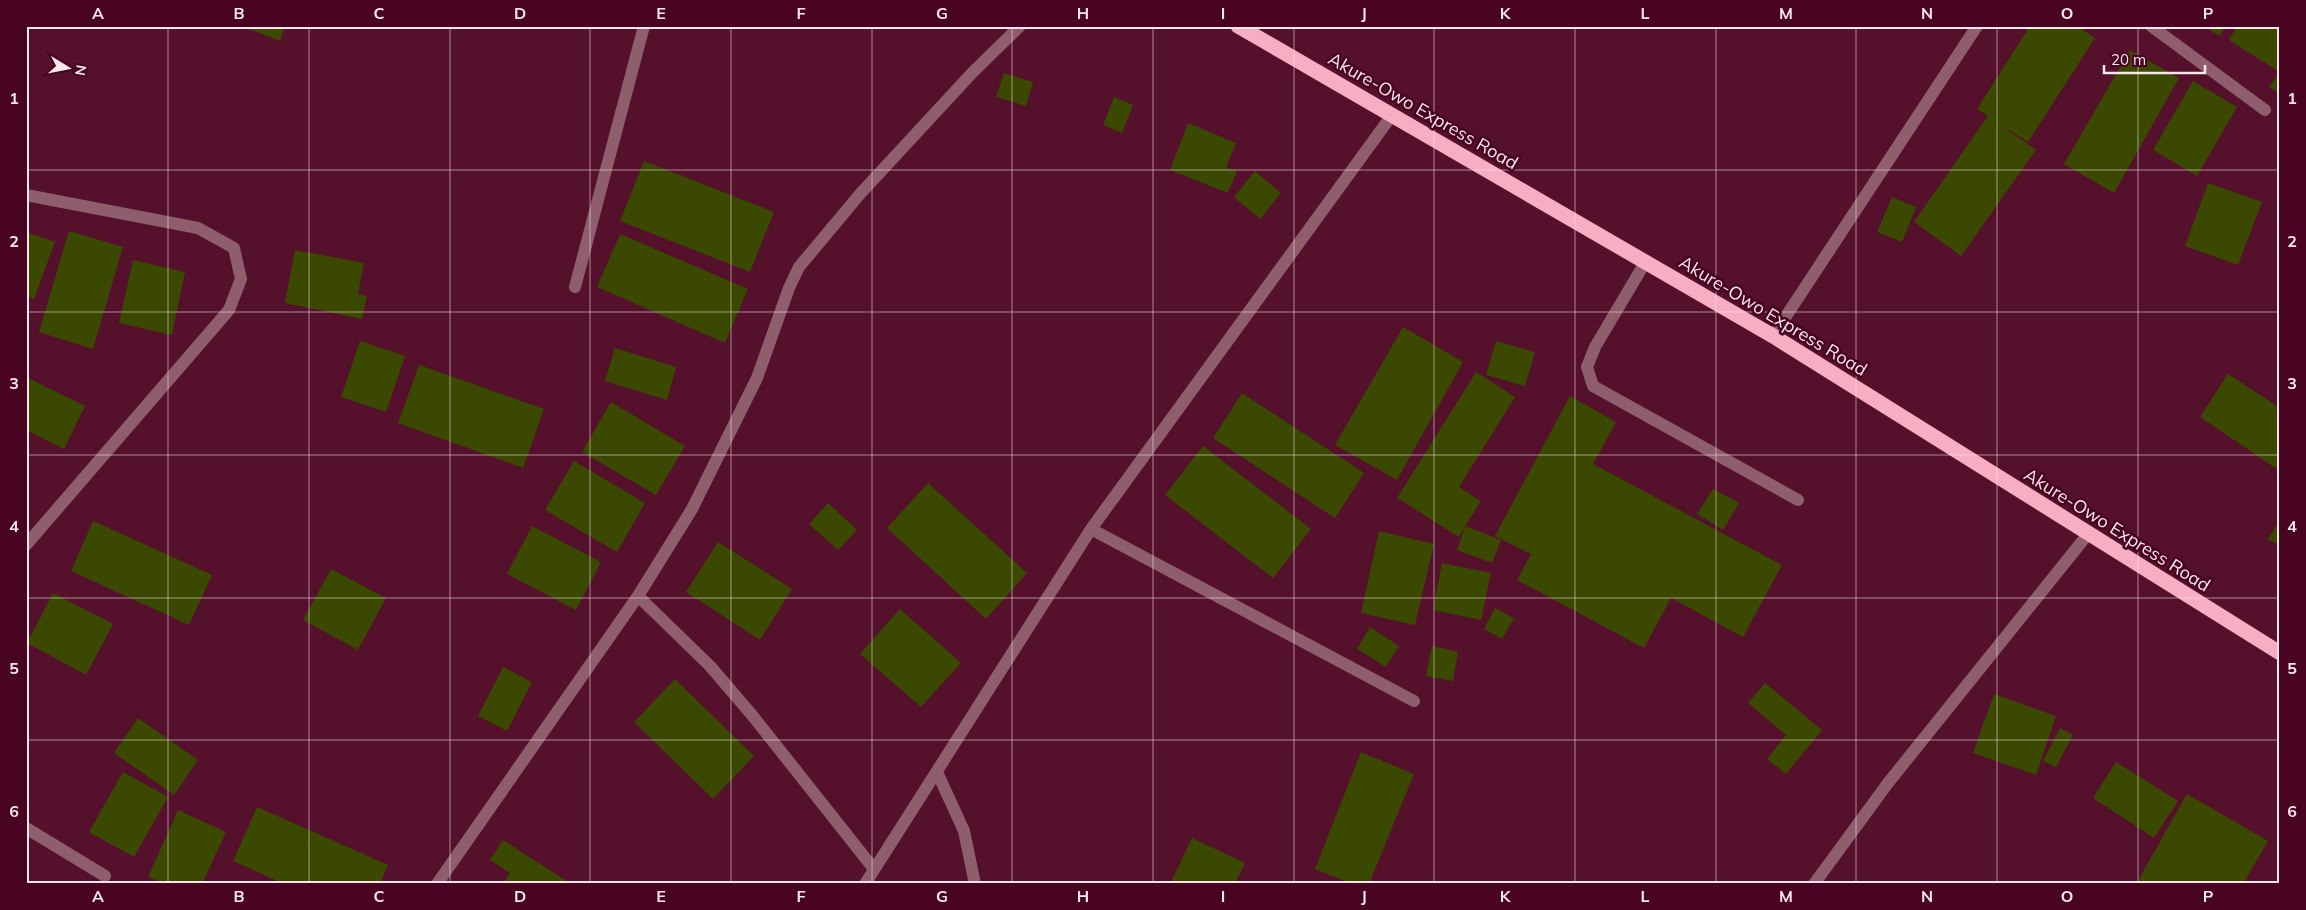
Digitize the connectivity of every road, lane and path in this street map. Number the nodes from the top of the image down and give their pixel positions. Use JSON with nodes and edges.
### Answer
{"nodes":[{"id":1,"x":644,"y":26,"type":"edge"},
{"id":2,"x":1020,"y":26,"type":"edge"},
{"id":3,"x":1238,"y":26,"type":"edge"},
{"id":4,"x":1977,"y":26,"type":"edge"},
{"id":5,"x":2151,"y":26,"type":"edge"},
{"id":6,"x":2265,"y":110,"type":"dead end"},
{"id":7,"x":1392,"y":115,"type":"junction"},
{"id":8,"x":26,"y":195,"type":"edge"},
{"id":9,"x":1646,"y":261,"type":"junction"},
{"id":10,"x":575,"y":287,"type":"dead end"},
{"id":11,"x":1773,"y":336,"type":"junction"},
{"id":12,"x":1798,"y":500,"type":"dead end"},
{"id":13,"x":1092,"y":529,"type":"junction"},
{"id":14,"x":2088,"y":534,"type":"junction"},
{"id":15,"x":26,"y":545,"type":"edge"},
{"id":16,"x":638,"y":596,"type":"junction"},
{"id":17,"x":2280,"y":653,"type":"edge"},
{"id":18,"x":1414,"y":701,"type":"dead end"},
{"id":19,"x":937,"y":772,"type":"junction"},
{"id":20,"x":26,"y":828,"type":"edge"},
{"id":21,"x":874,"y":869,"type":"junction"},
{"id":22,"x":105,"y":876,"type":"dead end"},
{"id":23,"x":437,"y":884,"type":"edge"},
{"id":24,"x":865,"y":884,"type":"edge"},
{"id":25,"x":975,"y":884,"type":"edge"},
{"id":26,"x":1814,"y":884,"type":"edge"}],
"edges":[{"from":1,"to":10,"type":"street"},
{"from":2,"to":16,"type":"street"},
{"from":3,"to":7,"type":"highway","name":"Akure-Owo Express Road"},
{"from":4,"to":11,"type":"street"},
{"from":5,"to":6,"type":"street"},
{"from":7,"to":9,"type":"highway","name":"Akure-Owo Express Road"},
{"from":7,"to":13,"type":"street"},
{"from":8,"to":15,"type":"street"},
{"from":9,"to":11,"type":"highway","name":"Akure-Owo Express Road"},
{"from":9,"to":12,"type":"street"},
{"from":11,"to":14,"type":"highway","name":"Akure-Owo Express Road"},
{"from":13,"to":18,"type":"street"},
{"from":13,"to":19,"type":"street"},
{"from":14,"to":17,"type":"highway","name":"Akure-Owo Express Road"},
{"from":14,"to":26,"type":"street"},
{"from":16,"to":21,"type":"street"},
{"from":16,"to":23,"type":"street"},
{"from":19,"to":21,"type":"street"},
{"from":19,"to":25,"type":"street"},
{"from":20,"to":22,"type":"street"},
{"from":21,"to":24,"type":"street"}]}
